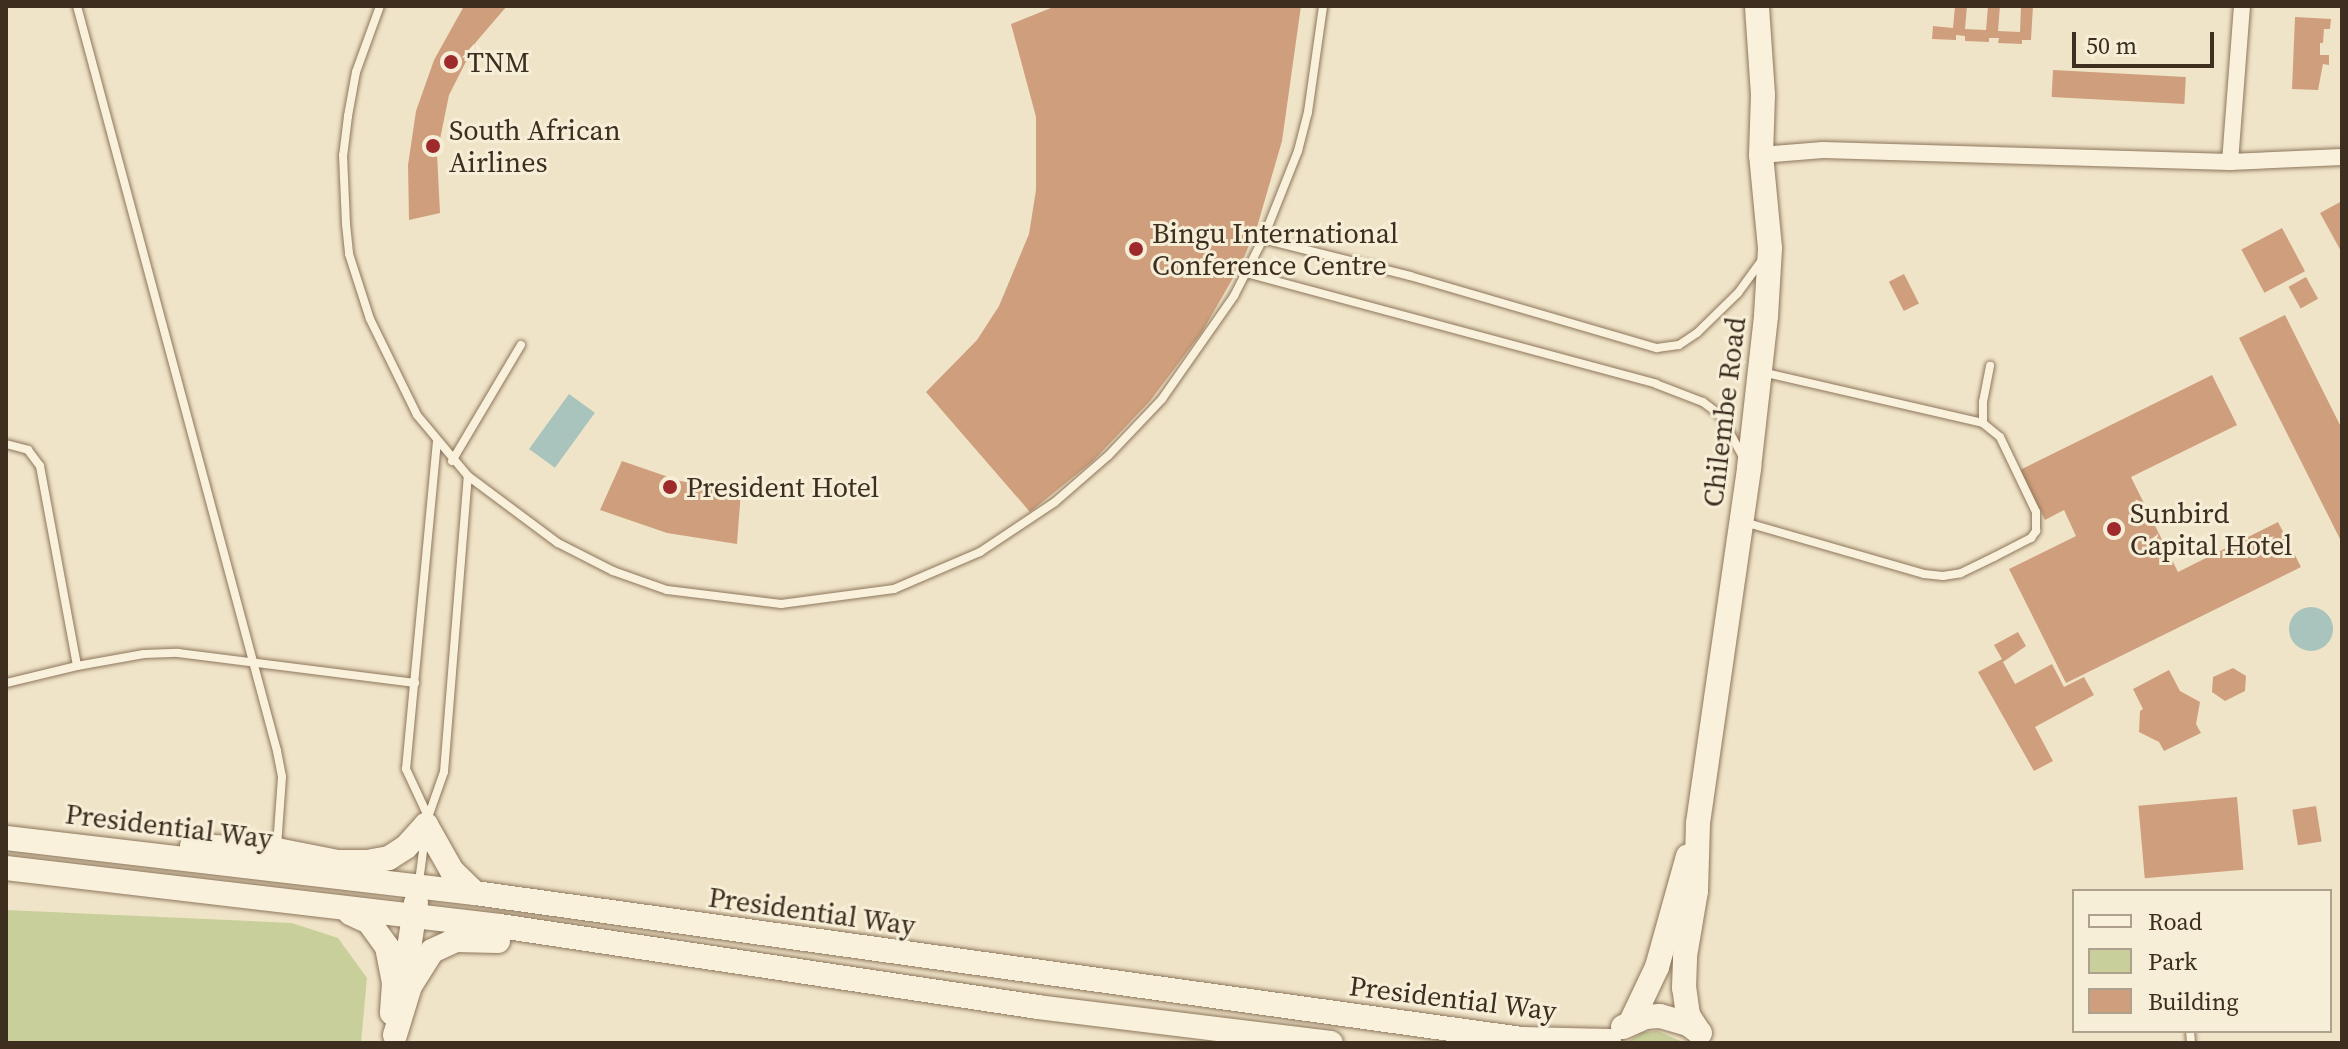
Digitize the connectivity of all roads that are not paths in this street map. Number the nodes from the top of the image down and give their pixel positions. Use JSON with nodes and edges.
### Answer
{"nodes":[{"id":1,"x":77,"y":6,"type":"edge"},
{"id":2,"x":380,"y":6,"type":"edge"},
{"id":3,"x":1323,"y":6,"type":"edge"},
{"id":4,"x":1757,"y":6,"type":"edge"},
{"id":5,"x":2242,"y":6,"type":"edge"},
{"id":6,"x":1761,"y":155,"type":"junction"},
{"id":7,"x":2342,"y":157,"type":"edge"},
{"id":8,"x":2230,"y":162,"type":"junction"},
{"id":9,"x":1263,"y":239,"type":"junction"},
{"id":10,"x":1770,"y":248,"type":"junction"},
{"id":11,"x":1246,"y":273,"type":"junction"},
{"id":12,"x":521,"y":345,"type":"dead end"},
{"id":13,"x":1990,"y":366,"type":"dead end"},
{"id":14,"x":1761,"y":372,"type":"junction"},
{"id":15,"x":1983,"y":423,"type":"junction"},
{"id":16,"x":437,"y":442,"type":"junction"},
{"id":17,"x":6,"y":444,"type":"edge"},
{"id":18,"x":452,"y":461,"type":"junction"},
{"id":19,"x":1749,"y":468,"type":"junction"},
{"id":20,"x":468,"y":476,"type":"junction"},
{"id":21,"x":1741,"y":521,"type":"junction"},
{"id":22,"x":254,"y":663,"type":"junction"},
{"id":23,"x":77,"y":666,"type":"junction"},
{"id":24,"x":6,"y":683,"type":"edge"},
{"id":25,"x":415,"y":683,"type":"junction"},
{"id":26,"x":427,"y":819,"type":"junction"},
{"id":27,"x":1698,"y":823,"type":"junction"},
{"id":28,"x":6,"y":838,"type":"edge"},
{"id":29,"x":109,"y":849,"type":"junction"},
{"id":30,"x":277,"y":850,"type":"junction"},
{"id":31,"x":6,"y":868,"type":"edge"},
{"id":32,"x":418,"y":887,"type":"junction"},
{"id":33,"x":475,"y":893,"type":"junction"},
{"id":34,"x":325,"y":906,"type":"junction"},
{"id":35,"x":415,"y":916,"type":"junction"},
{"id":36,"x":719,"y":958,"type":"junction"},
{"id":37,"x":1631,"y":1022,"type":"junction"},
{"id":38,"x":1704,"y":1038,"type":"edge"},
{"id":39,"x":392,"y":1040,"type":"edge"},
{"id":40,"x":1608,"y":1042,"type":"edge"},
{"id":41,"x":1331,"y":1043,"type":"edge"}],
"edges":[{"from":1,"to":22,"type":"lane"},
{"from":2,"to":16,"type":"lane"},
{"from":3,"to":9,"type":"lane"},
{"from":4,"to":6,"type":"main road","name":"Chilembe Road"},
{"from":5,"to":8,"type":"street"},
{"from":6,"to":8,"type":"street"},
{"from":6,"to":10,"type":"main road","name":"Chilembe Road"},
{"from":7,"to":8,"type":"street"},
{"from":9,"to":10,"type":"lane"},
{"from":9,"to":11,"type":"lane"},
{"from":10,"to":14,"type":"main road","name":"Chilembe Road"},
{"from":11,"to":19,"type":"lane"},
{"from":11,"to":20,"type":"lane"},
{"from":12,"to":18,"type":"lane"},
{"from":13,"to":15,"type":"lane"},
{"from":14,"to":15,"type":"lane"},
{"from":14,"to":19,"type":"main road","name":"Chilembe Road"},
{"from":15,"to":21,"type":"lane"},
{"from":16,"to":18,"type":"lane"},
{"from":16,"to":25,"type":"lane"},
{"from":17,"to":23,"type":"lane"},
{"from":18,"to":20,"type":"lane"},
{"from":19,"to":21,"type":"main road","name":"Chilembe Road"},
{"from":20,"to":26,"type":"lane"},
{"from":21,"to":27,"type":"main road","name":"Chilembe Road"},
{"from":22,"to":23,"type":"lane"},
{"from":22,"to":25,"type":"lane"},
{"from":22,"to":30,"type":"lane"},
{"from":23,"to":24,"type":"lane"},
{"from":25,"to":26,"type":"lane"},
{"from":26,"to":30,"type":"main road"},
{"from":26,"to":32,"type":"lane"},
{"from":26,"to":33,"type":"main road"},
{"from":27,"to":37,"type":"main road"},
{"from":27,"to":38,"type":"main road"},
{"from":28,"to":29,"type":"main road","name":"Presidential Way"},
{"from":29,"to":30,"type":"main road"},
{"from":29,"to":32,"type":"main road","name":"Presidential Way"},
{"from":31,"to":34,"type":"main road","name":"Presidential Way"},
{"from":32,"to":33,"type":"main road","name":"Presidential Way"},
{"from":32,"to":35,"type":"main road"},
{"from":33,"to":40,"type":"main road","name":"Presidential Way"},
{"from":34,"to":35,"type":"main road","name":"Presidential Way"},
{"from":34,"to":39,"type":"main road"},
{"from":35,"to":36,"type":"main road","name":"Presidential Way"},
{"from":35,"to":39,"type":"main road"},
{"from":36,"to":39,"type":"main road"},
{"from":36,"to":41,"type":"main road","name":"Presidential Way"},
{"from":37,"to":38,"type":"main road"},
{"from":37,"to":40,"type":"main road"}]}
